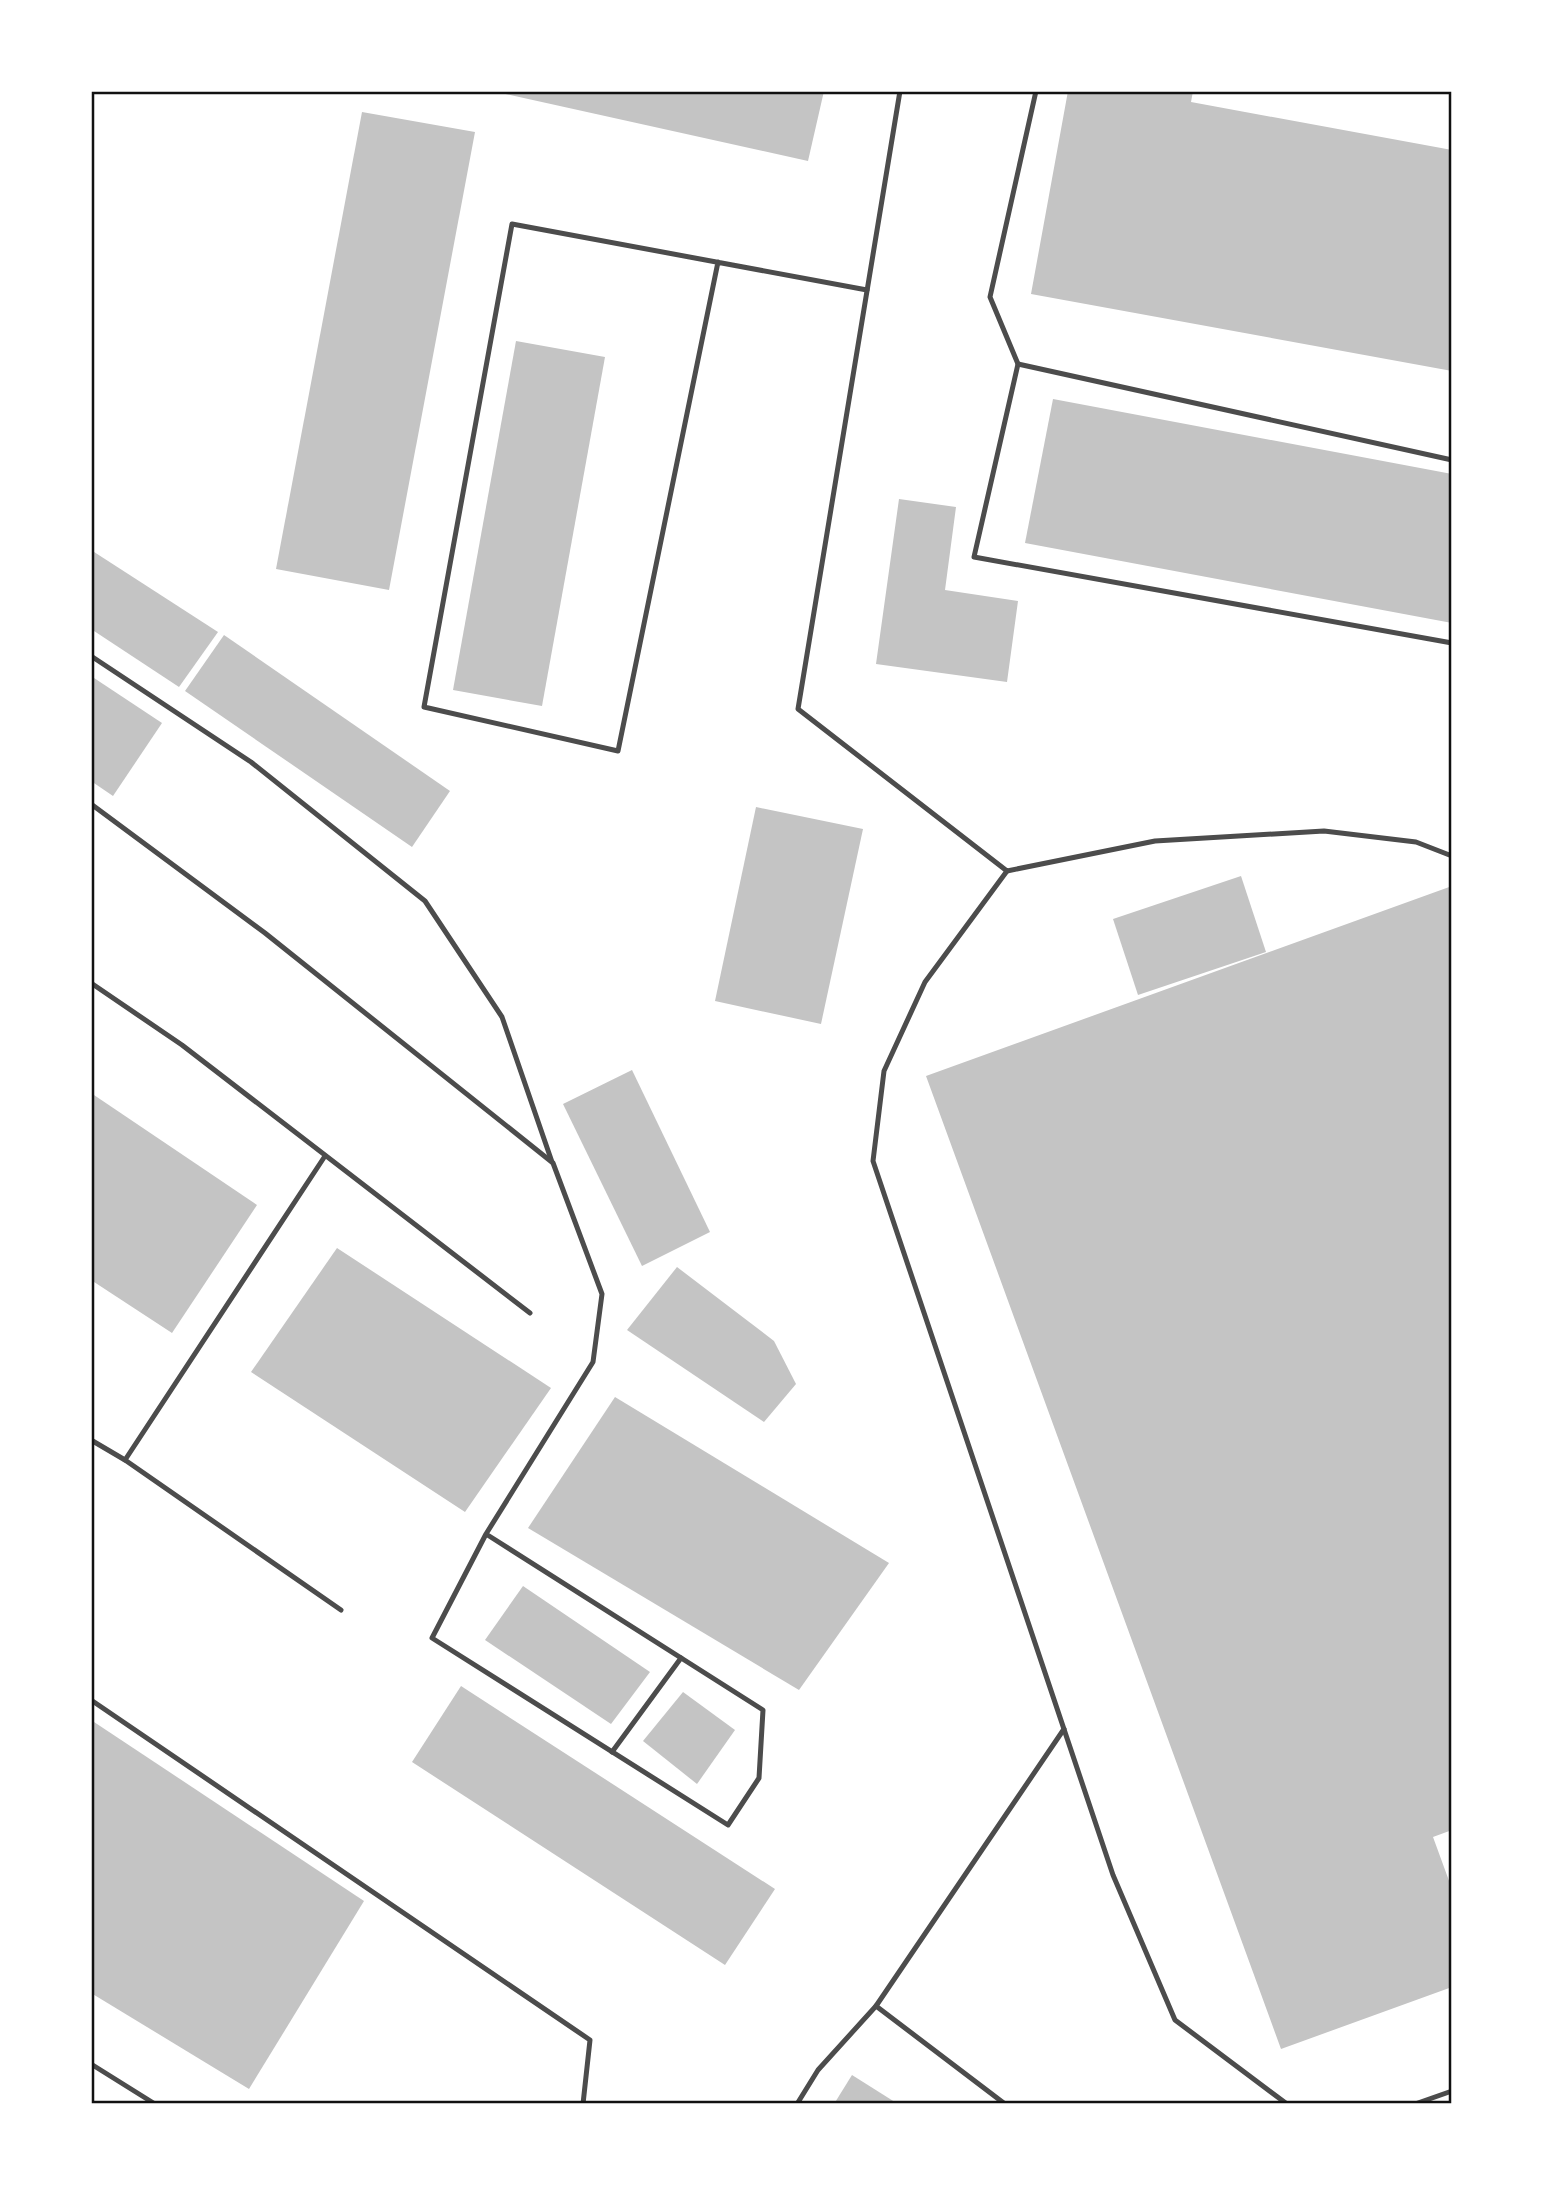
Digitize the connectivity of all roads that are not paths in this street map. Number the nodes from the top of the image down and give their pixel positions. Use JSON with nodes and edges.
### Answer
{"nodes":[{"id":1,"x":900,"y":91,"type":"edge"},
{"id":2,"x":1036,"y":91,"type":"edge"},
{"id":3,"x":718,"y":262,"type":"junction"},
{"id":4,"x":867,"y":290,"type":"junction"},
{"id":5,"x":1018,"y":364,"type":"junction"},
{"id":6,"x":1452,"y":460,"type":"edge"},
{"id":7,"x":1452,"y":643,"type":"edge"},
{"id":8,"x":91,"y":656,"type":"edge"},
{"id":9,"x":91,"y":804,"type":"edge"},
{"id":10,"x":1452,"y":856,"type":"edge"},
{"id":11,"x":1007,"y":871,"type":"junction"},
{"id":12,"x":91,"y":983,"type":"edge"},
{"id":13,"x":326,"y":1156,"type":"junction"},
{"id":14,"x":552,"y":1163,"type":"junction"},
{"id":15,"x":530,"y":1313,"type":"dead end"},
{"id":16,"x":91,"y":1440,"type":"edge"},
{"id":17,"x":125,"y":1460,"type":"junction"},
{"id":18,"x":486,"y":1534,"type":"junction"},
{"id":19,"x":341,"y":1610,"type":"dead end"},
{"id":20,"x":681,"y":1658,"type":"junction"},
{"id":21,"x":91,"y":1700,"type":"edge"},
{"id":22,"x":1065,"y":1729,"type":"junction"},
{"id":23,"x":612,"y":1752,"type":"junction"},
{"id":24,"x":876,"y":2006,"type":"junction"},
{"id":25,"x":91,"y":2064,"type":"edge"},
{"id":26,"x":1452,"y":2091,"type":"edge"},
{"id":27,"x":155,"y":2104,"type":"edge"},
{"id":28,"x":583,"y":2104,"type":"edge"},
{"id":29,"x":797,"y":2104,"type":"edge"},
{"id":30,"x":1005,"y":2104,"type":"edge"},
{"id":31,"x":1287,"y":2104,"type":"edge"},
{"id":32,"x":1415,"y":2104,"type":"edge"}],
"edges":[{"from":1,"to":4,"type":"lane"},
{"from":2,"to":5,"type":"lane"},
{"from":3,"to":3,"type":"lane"},
{"from":3,"to":4,"type":"lane"},
{"from":4,"to":11,"type":"lane"},
{"from":5,"to":6,"type":"lane"},
{"from":5,"to":7,"type":"lane"},
{"from":8,"to":14,"type":"lane"},
{"from":9,"to":14,"type":"lane"},
{"from":10,"to":11,"type":"lane"},
{"from":11,"to":22,"type":"lane"},
{"from":12,"to":13,"type":"lane"},
{"from":13,"to":15,"type":"lane"},
{"from":13,"to":17,"type":"lane"},
{"from":14,"to":18,"type":"lane"},
{"from":16,"to":17,"type":"lane"},
{"from":17,"to":19,"type":"lane"},
{"from":18,"to":20,"type":"lane"},
{"from":18,"to":23,"type":"lane"},
{"from":20,"to":23,"type":"lane"},
{"from":20,"to":23,"type":"lane"},
{"from":21,"to":28,"type":"lane"},
{"from":22,"to":24,"type":"lane"},
{"from":22,"to":31,"type":"lane"},
{"from":24,"to":29,"type":"lane"},
{"from":24,"to":30,"type":"lane"},
{"from":25,"to":27,"type":"lane"},
{"from":26,"to":32,"type":"lane"}]}
